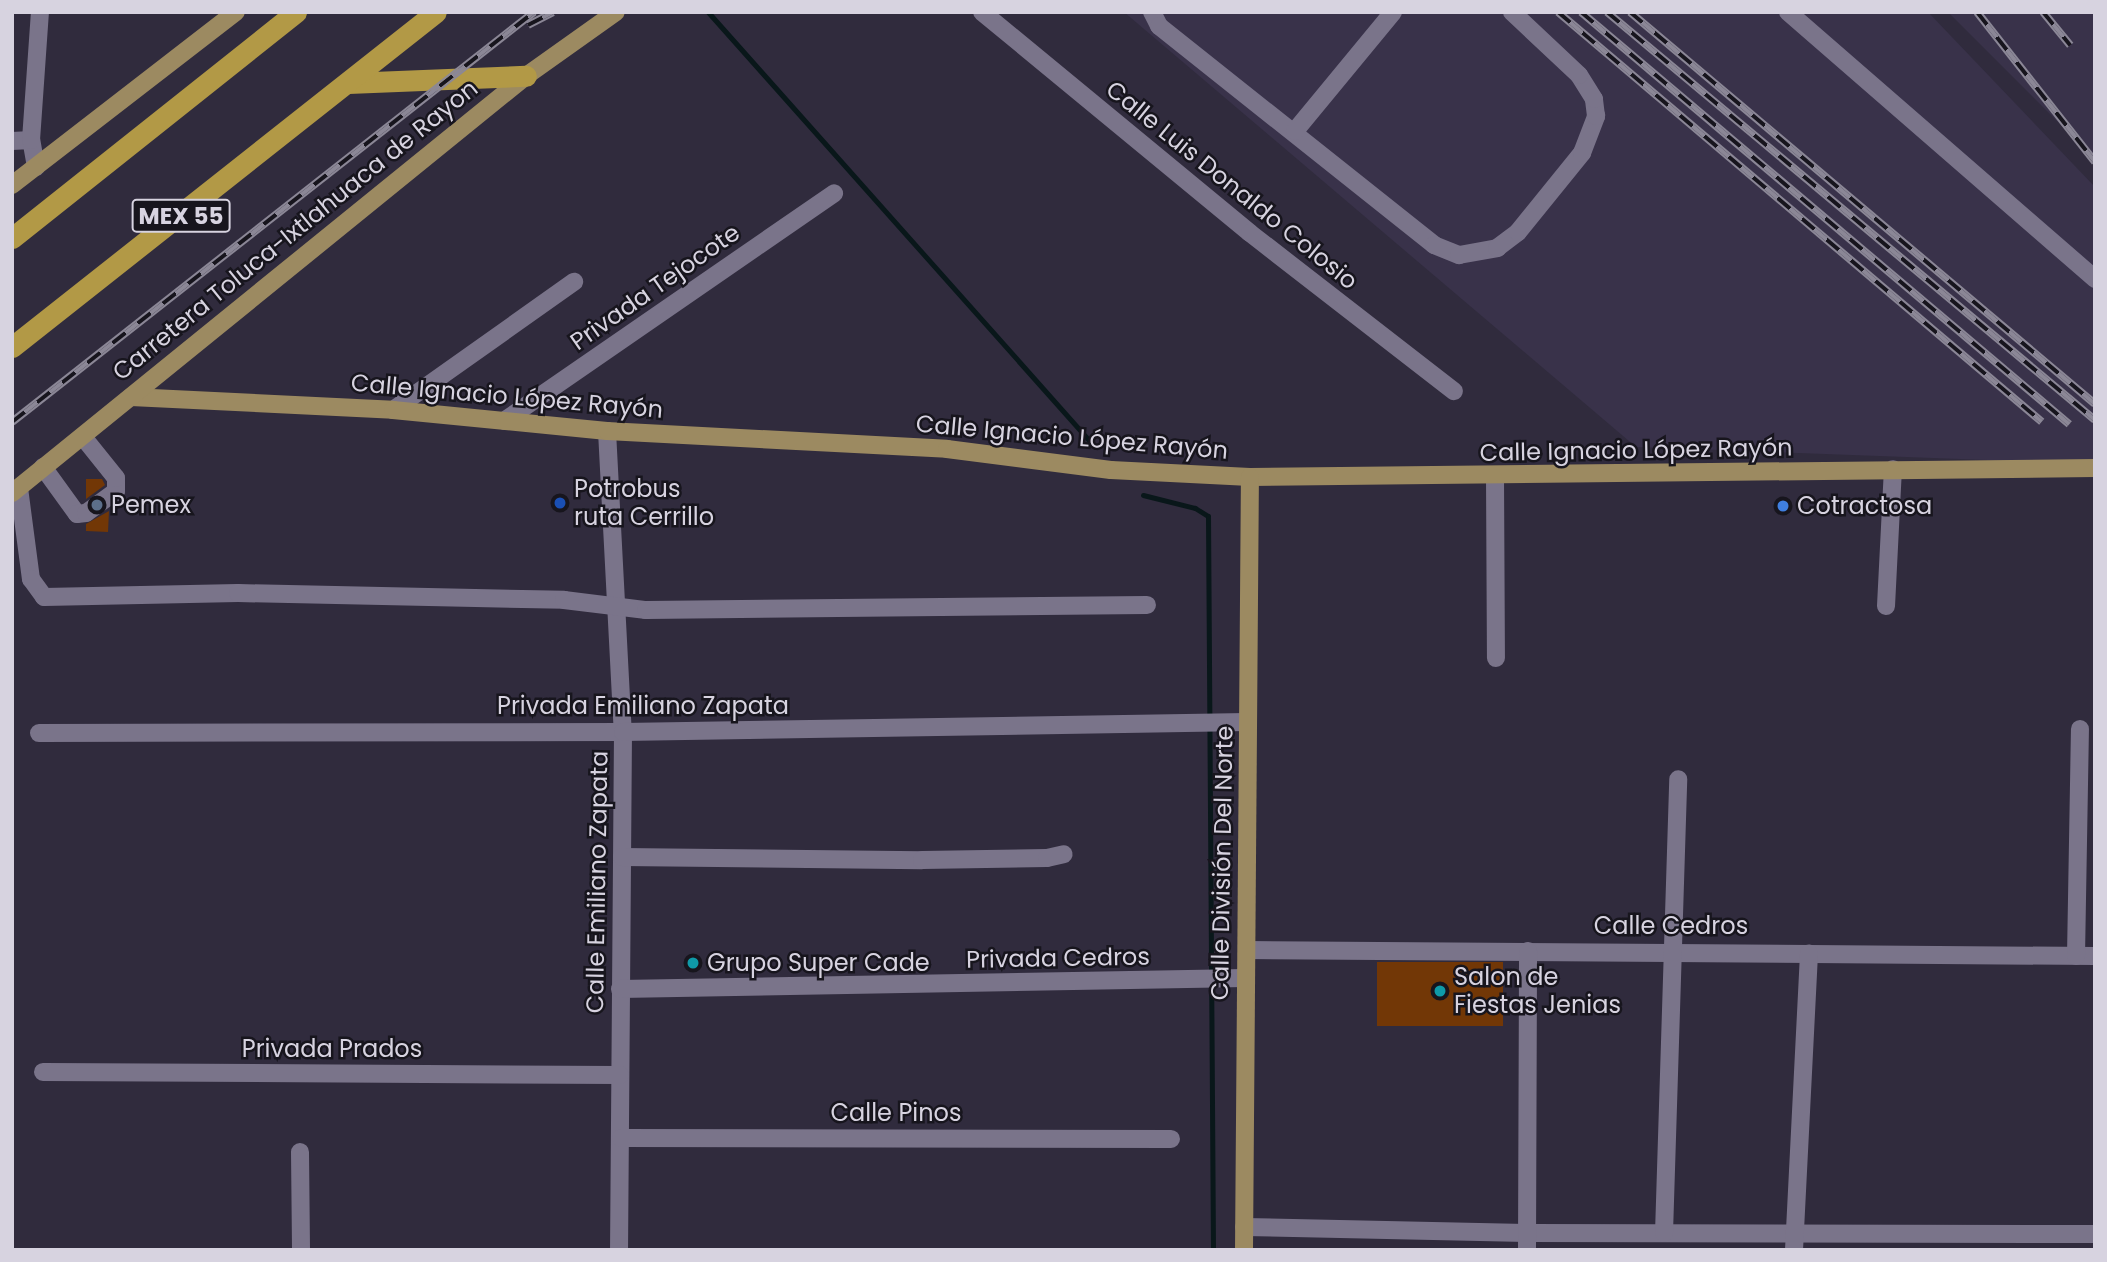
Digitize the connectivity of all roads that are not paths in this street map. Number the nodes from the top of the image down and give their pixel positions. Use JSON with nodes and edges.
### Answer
{"nodes":[{"id":1,"x":40,"y":12,"type":"edge"},
{"id":2,"x":236,"y":12,"type":"edge"},
{"id":3,"x":296,"y":12,"type":"edge"},
{"id":4,"x":436,"y":12,"type":"edge"},
{"id":5,"x":615,"y":12,"type":"edge"},
{"id":6,"x":982,"y":12,"type":"edge"},
{"id":7,"x":1152,"y":12,"type":"edge"},
{"id":8,"x":1393,"y":12,"type":"edge"},
{"id":9,"x":1512,"y":12,"type":"edge"},
{"id":10,"x":1788,"y":12,"type":"edge"},
{"id":11,"x":526,"y":76,"type":"junction"},
{"id":12,"x":348,"y":83,"type":"junction"},
{"id":13,"x":1295,"y":131,"type":"junction"},
{"id":14,"x":31,"y":140,"type":"junction"},
{"id":15,"x":12,"y":141,"type":"edge"},
{"id":16,"x":36,"y":167,"type":"junction"},
{"id":17,"x":12,"y":185,"type":"edge"},
{"id":18,"x":834,"y":193,"type":"dead end"},
{"id":19,"x":12,"y":238,"type":"edge"},
{"id":20,"x":2095,"y":279,"type":"edge"},
{"id":21,"x":574,"y":282,"type":"dead end"},
{"id":22,"x":12,"y":347,"type":"edge"},
{"id":23,"x":1454,"y":391,"type":"dead end"},
{"id":24,"x":131,"y":397,"type":"junction"},
{"id":25,"x":393,"y":410,"type":"junction"},
{"id":26,"x":504,"y":421,"type":"junction"},
{"id":27,"x":607,"y":431,"type":"junction"},
{"id":28,"x":83,"y":437,"type":"junction"},
{"id":29,"x":43,"y":467,"type":"junction"},
{"id":30,"x":2095,"y":468,"type":"edge"},
{"id":31,"x":1893,"y":469,"type":"junction"},
{"id":32,"x":1250,"y":477,"type":"junction"},
{"id":33,"x":1494,"y":477,"type":"junction"},
{"id":34,"x":15,"y":491,"type":"edge"},
{"id":35,"x":618,"y":605,"type":"junction"},
{"id":36,"x":1147,"y":605,"type":"dead end"},
{"id":37,"x":1886,"y":606,"type":"dead end"},
{"id":38,"x":1496,"y":658,"type":"dead end"},
{"id":39,"x":1247,"y":722,"type":"junction"},
{"id":40,"x":2080,"y":729,"type":"dead end"},
{"id":41,"x":623,"y":732,"type":"junction"},
{"id":42,"x":39,"y":733,"type":"dead end"},
{"id":43,"x":1678,"y":779,"type":"dead end"},
{"id":44,"x":1063,"y":853,"type":"dead end"},
{"id":45,"x":622,"y":857,"type":"junction"},
{"id":46,"x":1247,"y":950,"type":"junction"},
{"id":47,"x":1673,"y":950,"type":"junction"},
{"id":48,"x":1528,"y":951,"type":"junction"},
{"id":49,"x":1809,"y":953,"type":"junction"},
{"id":50,"x":2076,"y":956,"type":"junction"},
{"id":51,"x":2095,"y":956,"type":"edge"},
{"id":52,"x":1238,"y":979,"type":"junction"},
{"id":53,"x":620,"y":989,"type":"junction"},
{"id":54,"x":43,"y":1072,"type":"dead end"},
{"id":55,"x":620,"y":1075,"type":"junction"},
{"id":56,"x":621,"y":1138,"type":"junction"},
{"id":57,"x":1171,"y":1139,"type":"dead end"},
{"id":58,"x":300,"y":1152,"type":"dead end"},
{"id":59,"x":1244,"y":1227,"type":"junction"},
{"id":60,"x":1664,"y":1233,"type":"junction"},
{"id":61,"x":2095,"y":1234,"type":"edge"},
{"id":62,"x":1527,"y":1241,"type":"edge"},
{"id":63,"x":1794,"y":1241,"type":"edge"},
{"id":64,"x":2069,"y":1242,"type":"edge"},
{"id":65,"x":301,"y":1250,"type":"edge"},
{"id":66,"x":619,"y":1250,"type":"edge"},
{"id":67,"x":1244,"y":1250,"type":"edge"}],
"edges":[{"from":1,"to":14,"type":"street"},
{"from":2,"to":16,"type":"main road"},
{"from":3,"to":19,"type":"highway"},
{"from":4,"to":12,"type":"highway","number":"MEX 55"},
{"from":5,"to":11,"type":"main road","name":"Carretera Toluca-Ixtlahuaca de Rayon"},
{"from":6,"to":23,"type":"street","name":"Calle Luis Donaldo Colosio"},
{"from":7,"to":13,"type":"street"},
{"from":8,"to":13,"type":"street"},
{"from":9,"to":13,"type":"street"},
{"from":10,"to":20,"type":"street"},
{"from":11,"to":12,"type":"highway"},
{"from":11,"to":24,"type":"main road","name":"Carretera Toluca-Ixtlahuaca de Rayon"},
{"from":12,"to":22,"type":"highway","number":"MEX 55"},
{"from":14,"to":15,"type":"street"},
{"from":14,"to":16,"type":"street"},
{"from":16,"to":17,"type":"main road"},
{"from":18,"to":26,"type":"street","name":"Privada Tejocote"},
{"from":21,"to":25,"type":"street"},
{"from":24,"to":25,"type":"main road","name":"Calle Ignacio López Rayón"},
{"from":24,"to":28,"type":"main road","name":"Carretera Toluca-Ixtlahuaca de Rayon"},
{"from":25,"to":26,"type":"main road","name":"Calle Ignacio López Rayón"},
{"from":26,"to":27,"type":"main road","name":"Calle Ignacio López Rayón"},
{"from":27,"to":32,"type":"main road","name":"Calle Ignacio López Rayón"},
{"from":27,"to":35,"type":"street","name":"Calle Emiliano Zapata"},
{"from":28,"to":29,"type":"main road","name":"Carretera Toluca-Ixtlahuaca de Rayon"},
{"from":28,"to":29,"type":"street"},
{"from":29,"to":34,"type":"main road","name":"Carretera Toluca-Ixtlahuaca de Rayon"},
{"from":30,"to":31,"type":"main road","name":"Calle Ignacio López Rayón"},
{"from":31,"to":33,"type":"main road","name":"Calle Ignacio López Rayón"},
{"from":31,"to":37,"type":"street"},
{"from":32,"to":33,"type":"main road","name":"Calle Ignacio López Rayón"},
{"from":32,"to":39,"type":"main road","name":"Calle División Del Norte"},
{"from":33,"to":38,"type":"street"},
{"from":34,"to":35,"type":"street"},
{"from":35,"to":36,"type":"street"},
{"from":35,"to":41,"type":"street","name":"Calle Emiliano Zapata"},
{"from":39,"to":41,"type":"street","name":"Privada Emiliano Zapata"},
{"from":39,"to":46,"type":"main road","name":"Calle División Del Norte"},
{"from":40,"to":50,"type":"street"},
{"from":41,"to":42,"type":"street","name":"Privada Emiliano Zapata"},
{"from":41,"to":45,"type":"street","name":"Calle Emiliano Zapata"},
{"from":43,"to":47,"type":"street"},
{"from":44,"to":45,"type":"street"},
{"from":45,"to":53,"type":"street","name":"Calle Emiliano Zapata"},
{"from":46,"to":48,"type":"street","name":"Calle Cedros"},
{"from":46,"to":52,"type":"main road","name":"Calle División Del Norte"},
{"from":47,"to":48,"type":"street","name":"Calle Cedros"},
{"from":47,"to":49,"type":"street","name":"Calle Cedros"},
{"from":47,"to":60,"type":"street"},
{"from":48,"to":62,"type":"street"},
{"from":49,"to":50,"type":"street","name":"Calle Cedros"},
{"from":49,"to":63,"type":"street"},
{"from":50,"to":51,"type":"street","name":"Calle Cedros"},
{"from":52,"to":53,"type":"street","name":"Privada Cedros"},
{"from":52,"to":59,"type":"main road","name":"Calle División Del Norte"},
{"from":53,"to":55,"type":"street","name":"Calle Emiliano Zapata"},
{"from":54,"to":55,"type":"street","name":"Privada Prados"},
{"from":55,"to":56,"type":"street","name":"Calle Emiliano Zapata"},
{"from":56,"to":57,"type":"street","name":"Calle Pinos"},
{"from":56,"to":66,"type":"street","name":"Calle Emiliano Zapata"},
{"from":58,"to":65,"type":"street"},
{"from":59,"to":62,"type":"street"},
{"from":59,"to":67,"type":"main road","name":"Calle División Del Norte"},
{"from":60,"to":62,"type":"street"},
{"from":60,"to":63,"type":"street"},
{"from":61,"to":64,"type":"street"},
{"from":63,"to":64,"type":"street"}]}
